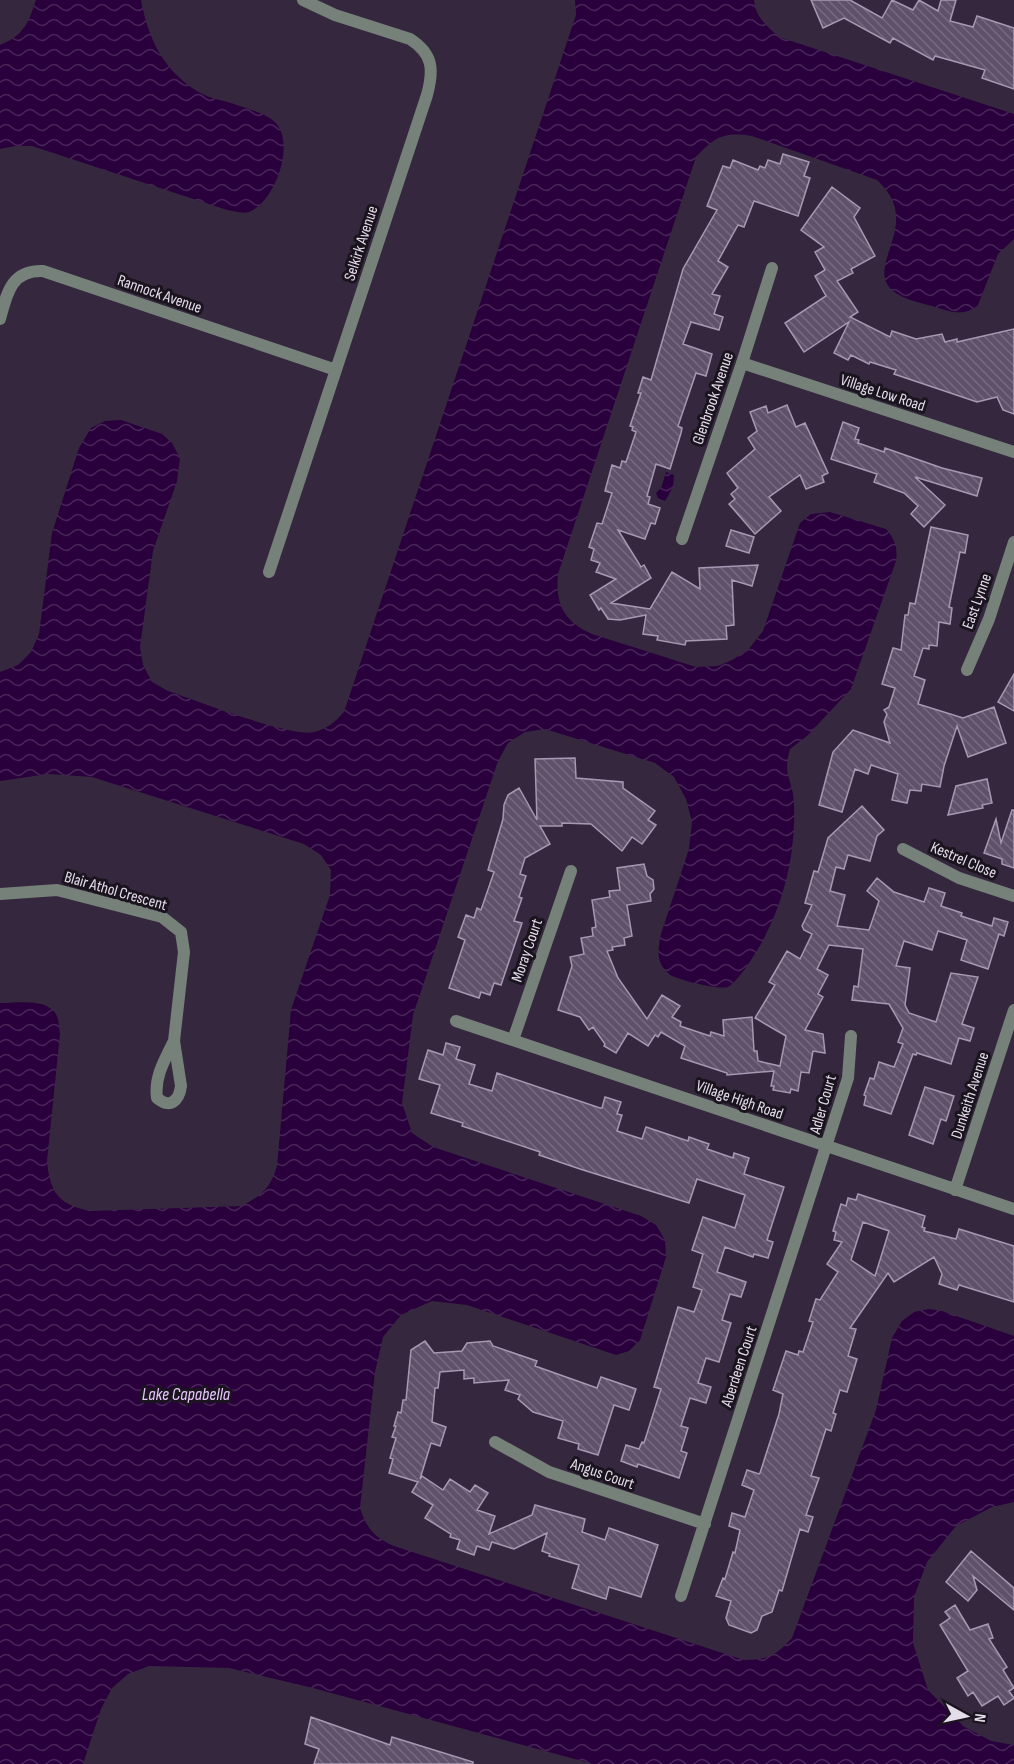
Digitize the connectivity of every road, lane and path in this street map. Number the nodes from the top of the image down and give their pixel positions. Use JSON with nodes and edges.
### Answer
{"nodes":[{"id":1,"x":303,"y":0,"type":"edge"},
{"id":2,"x":772,"y":268,"type":"dead end"},
{"id":3,"x":0,"y":319,"type":"edge"},
{"id":4,"x":742,"y":363,"type":"junction"},
{"id":5,"x":336,"y":370,"type":"junction"},
{"id":6,"x":1014,"y":452,"type":"edge"},
{"id":7,"x":682,"y":539,"type":"dead end"},
{"id":8,"x":1014,"y":542,"type":"edge"},
{"id":9,"x":268,"y":572,"type":"dead end"},
{"id":10,"x":967,"y":670,"type":"dead end"},
{"id":11,"x":903,"y":849,"type":"dead end"},
{"id":12,"x":571,"y":871,"type":"dead end"},
{"id":13,"x":0,"y":894,"type":"edge"},
{"id":14,"x":1014,"y":896,"type":"edge"},
{"id":15,"x":1014,"y":1010,"type":"edge"},
{"id":16,"x":456,"y":1021,"type":"dead end"},
{"id":17,"x":851,"y":1036,"type":"dead end"},
{"id":18,"x":513,"y":1040,"type":"junction"},
{"id":19,"x":174,"y":1041,"type":"dead end"},
{"id":20,"x":827,"y":1146,"type":"junction"},
{"id":21,"x":955,"y":1190,"type":"junction"},
{"id":22,"x":1014,"y":1209,"type":"edge"},
{"id":23,"x":495,"y":1442,"type":"dead end"},
{"id":24,"x":705,"y":1524,"type":"junction"},
{"id":25,"x":681,"y":1596,"type":"dead end"}],
"edges":[{"from":1,"to":5,"type":"street","name":"Selkirk Avenue"},
{"from":2,"to":4,"type":"street","name":"Glenbrook Avenue"},
{"from":3,"to":5,"type":"street","name":"Rannock Avenue"},
{"from":4,"to":6,"type":"street","name":"Village Low Road"},
{"from":4,"to":7,"type":"street","name":"Glenbrook Avenue"},
{"from":5,"to":9,"type":"street","name":"Selkirk Avenue"},
{"from":8,"to":10,"type":"street","name":"East Lynne"},
{"from":11,"to":14,"type":"street","name":"Kestrel Close"},
{"from":12,"to":18,"type":"street","name":"Moray Court"},
{"from":13,"to":19,"type":"street","name":"Blair Athol Crescent"},
{"from":15,"to":21,"type":"street","name":"Dunkeith Avenue"},
{"from":16,"to":18,"type":"street","name":"Village High Road"},
{"from":17,"to":20,"type":"street","name":"Adler Court"},
{"from":18,"to":20,"type":"street","name":"Village High Road"},
{"from":20,"to":21,"type":"street","name":"Village High Road"},
{"from":20,"to":24,"type":"street","name":"Aberdeen Court"},
{"from":21,"to":22,"type":"street","name":"Village High Road"},
{"from":23,"to":24,"type":"street","name":"Angus Court"},
{"from":24,"to":25,"type":"street","name":"Aberdeen Court"}]}
